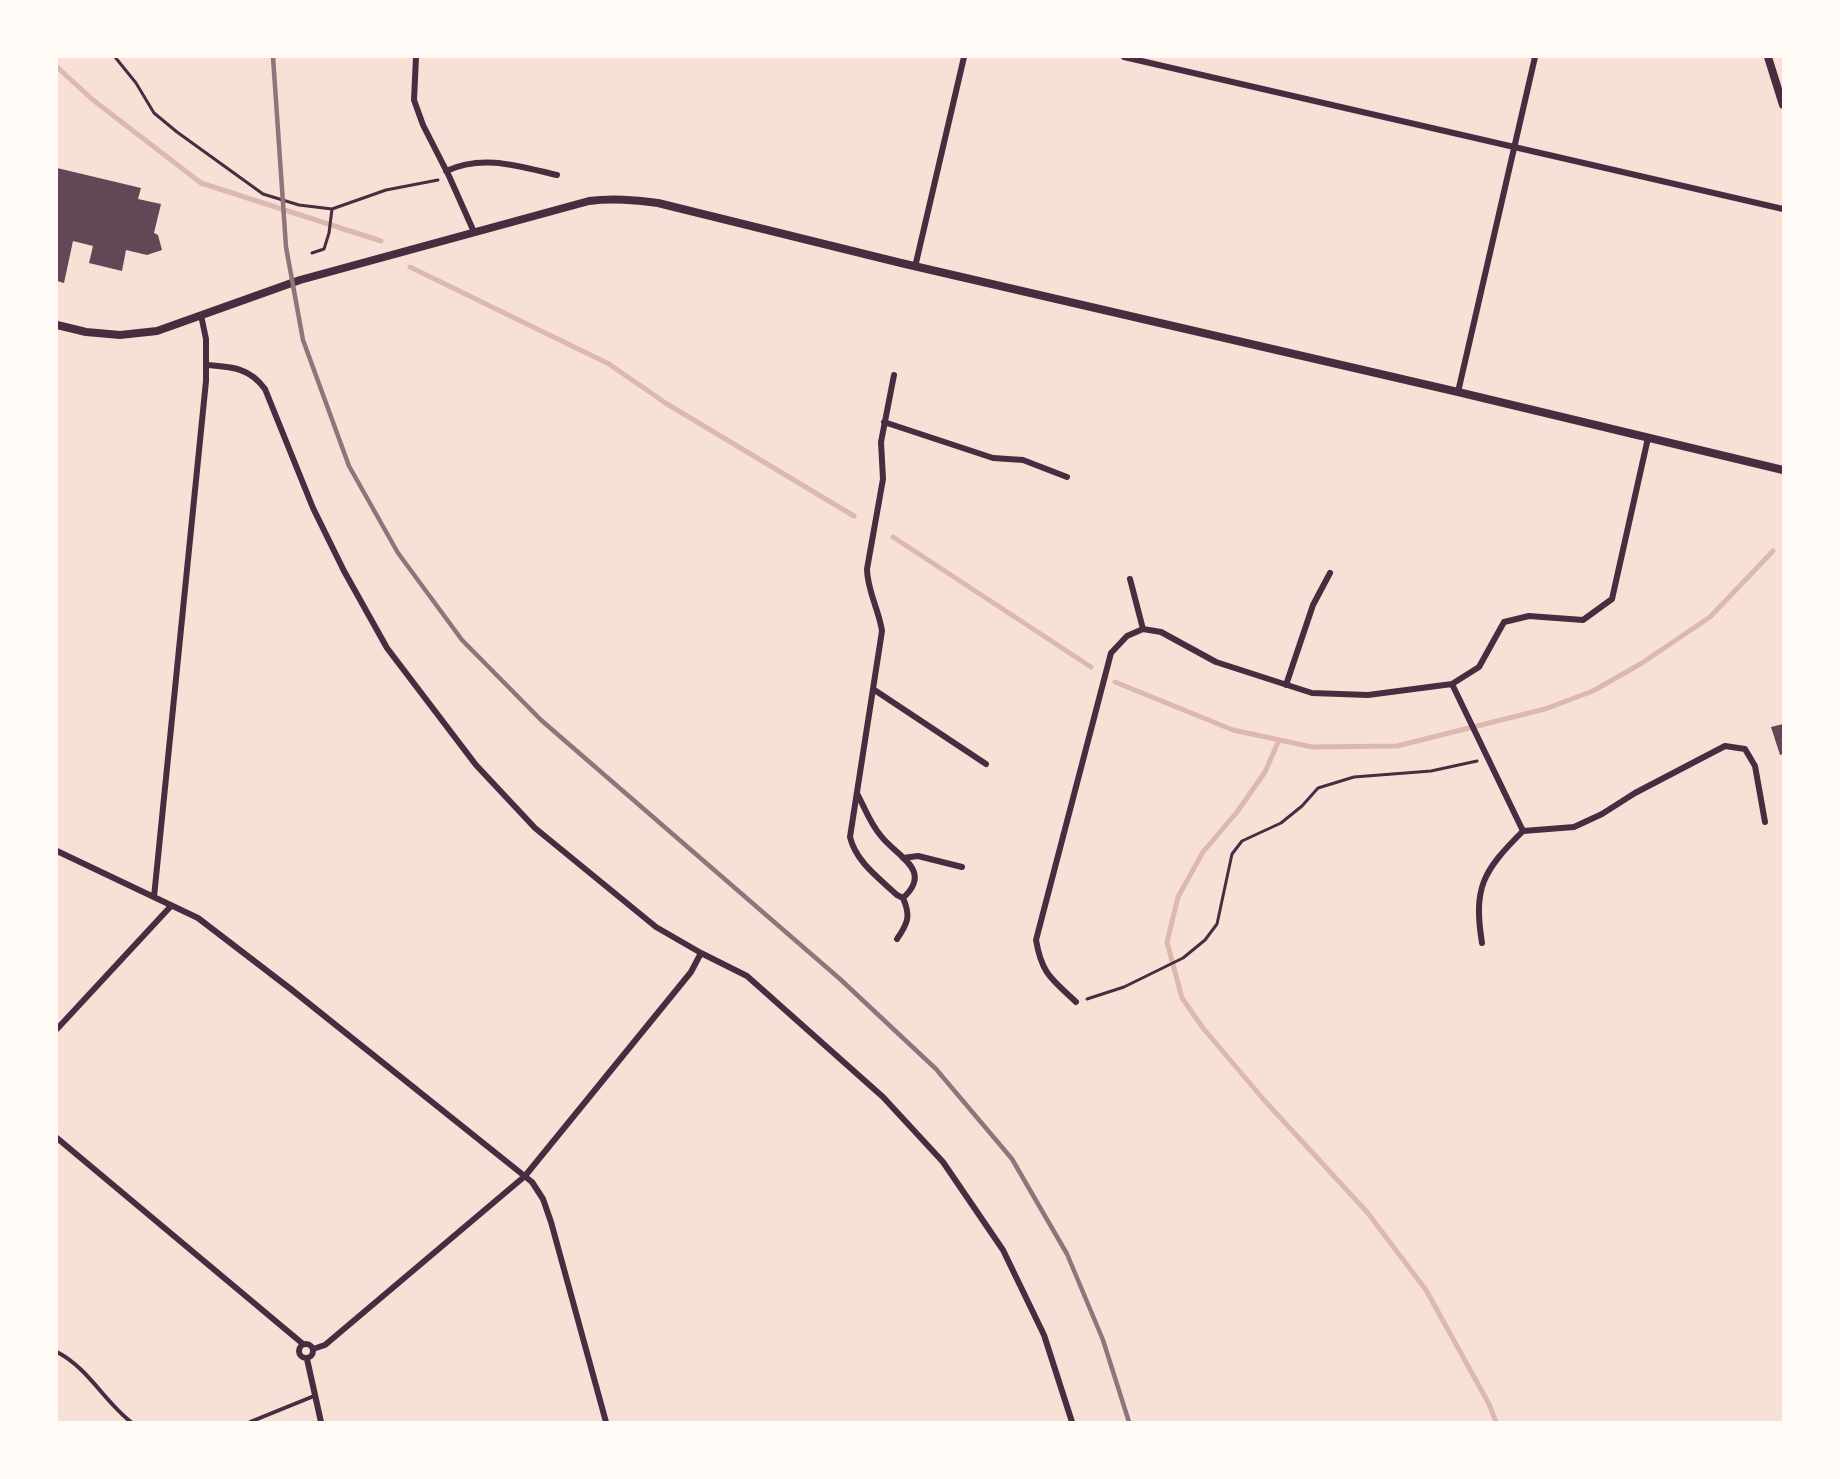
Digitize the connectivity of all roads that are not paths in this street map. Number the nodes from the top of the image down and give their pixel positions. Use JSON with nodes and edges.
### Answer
{"nodes":[{"id":1,"x":416,"y":57,"type":"edge"},
{"id":2,"x":964,"y":57,"type":"edge"},
{"id":3,"x":1124,"y":57,"type":"edge"},
{"id":4,"x":1535,"y":57,"type":"edge"},
{"id":5,"x":1768,"y":57,"type":"edge"},
{"id":6,"x":1783,"y":105,"type":"edge"},
{"id":7,"x":1514,"y":148,"type":"junction"},
{"id":8,"x":447,"y":173,"type":"junction"},
{"id":9,"x":557,"y":175,"type":"dead end"},
{"id":10,"x":1783,"y":209,"type":"edge"},
{"id":11,"x":474,"y":232,"type":"junction"},
{"id":12,"x":915,"y":267,"type":"junction"},
{"id":13,"x":201,"y":315,"type":"junction"},
{"id":14,"x":57,"y":325,"type":"edge"},
{"id":15,"x":206,"y":365,"type":"junction"},
{"id":16,"x":894,"y":375,"type":"dead end"},
{"id":17,"x":1458,"y":392,"type":"junction"},
{"id":18,"x":884,"y":422,"type":"junction"},
{"id":19,"x":1648,"y":438,"type":"junction"},
{"id":20,"x":1783,"y":470,"type":"edge"},
{"id":21,"x":1067,"y":477,"type":"dead end"},
{"id":22,"x":1330,"y":573,"type":"dead end"},
{"id":23,"x":1130,"y":579,"type":"dead end"},
{"id":24,"x":1143,"y":629,"type":"junction"},
{"id":25,"x":1452,"y":684,"type":"junction"},
{"id":26,"x":1286,"y":685,"type":"junction"},
{"id":27,"x":873,"y":689,"type":"junction"},
{"id":28,"x":986,"y":764,"type":"dead end"},
{"id":29,"x":858,"y":795,"type":"junction"},
{"id":30,"x":1765,"y":822,"type":"dead end"},
{"id":31,"x":1523,"y":831,"type":"junction"},
{"id":32,"x":57,"y":852,"type":"edge"},
{"id":33,"x":903,"y":858,"type":"junction"},
{"id":34,"x":962,"y":867,"type":"dead end"},
{"id":35,"x":154,"y":897,"type":"junction"},
{"id":36,"x":903,"y":898,"type":"junction"},
{"id":37,"x":171,"y":906,"type":"junction"},
{"id":38,"x":897,"y":939,"type":"dead end"},
{"id":39,"x":1482,"y":943,"type":"dead end"},
{"id":40,"x":701,"y":953,"type":"junction"},
{"id":41,"x":1076,"y":1002,"type":"road end"},
{"id":42,"x":57,"y":1029,"type":"edge"},
{"id":43,"x":57,"y":1138,"type":"edge"},
{"id":44,"x":525,"y":1176,"type":"junction"},
{"id":45,"x":303,"y":1344,"type":"junction"},
{"id":46,"x":313,"y":1349,"type":"junction"},
{"id":47,"x":57,"y":1352,"type":"edge"},
{"id":48,"x":307,"y":1359,"type":"junction"},
{"id":49,"x":314,"y":1396,"type":"junction"},
{"id":50,"x":130,"y":1422,"type":"edge"},
{"id":51,"x":250,"y":1422,"type":"edge"},
{"id":52,"x":321,"y":1422,"type":"edge"},
{"id":53,"x":606,"y":1422,"type":"edge"},
{"id":54,"x":1072,"y":1422,"type":"edge"}],
"edges":[{"from":1,"to":8,"type":"street"},
{"from":2,"to":12,"type":"street"},
{"from":3,"to":7,"type":"street"},
{"from":4,"to":7,"type":"street"},
{"from":5,"to":6,"type":"street"},
{"from":7,"to":10,"type":"street"},
{"from":7,"to":17,"type":"street"},
{"from":8,"to":9,"type":"street"},
{"from":8,"to":11,"type":"street"},
{"from":11,"to":12,"type":"street"},
{"from":11,"to":13,"type":"street"},
{"from":12,"to":17,"type":"street"},
{"from":13,"to":14,"type":"street"},
{"from":13,"to":15,"type":"street"},
{"from":15,"to":35,"type":"street"},
{"from":15,"to":40,"type":"street"},
{"from":16,"to":18,"type":"street"},
{"from":17,"to":19,"type":"street"},
{"from":18,"to":21,"type":"street"},
{"from":18,"to":27,"type":"street"},
{"from":19,"to":20,"type":"street"},
{"from":19,"to":25,"type":"street"},
{"from":22,"to":26,"type":"street"},
{"from":23,"to":24,"type":"street"},
{"from":24,"to":26,"type":"street"},
{"from":24,"to":41,"type":"street"},
{"from":25,"to":26,"type":"street"},
{"from":25,"to":31,"type":"street"},
{"from":27,"to":28,"type":"street"},
{"from":27,"to":29,"type":"street"},
{"from":29,"to":33,"type":"street"},
{"from":29,"to":36,"type":"street"},
{"from":30,"to":31,"type":"street"},
{"from":31,"to":39,"type":"street"},
{"from":32,"to":35,"type":"street"},
{"from":33,"to":34,"type":"street"},
{"from":33,"to":36,"type":"street"},
{"from":35,"to":37,"type":"street"},
{"from":36,"to":38,"type":"street"},
{"from":37,"to":42,"type":"street"},
{"from":37,"to":44,"type":"street"},
{"from":40,"to":44,"type":"street"},
{"from":40,"to":54,"type":"street"},
{"from":43,"to":45,"type":"street"},
{"from":44,"to":46,"type":"street"},
{"from":44,"to":53,"type":"street"},
{"from":45,"to":46,"type":"street"},
{"from":45,"to":48,"type":"street"},
{"from":46,"to":48,"type":"street"},
{"from":47,"to":50,"type":"lane"},
{"from":48,"to":49,"type":"street"},
{"from":49,"to":51,"type":"lane"},
{"from":49,"to":52,"type":"street"}]}
